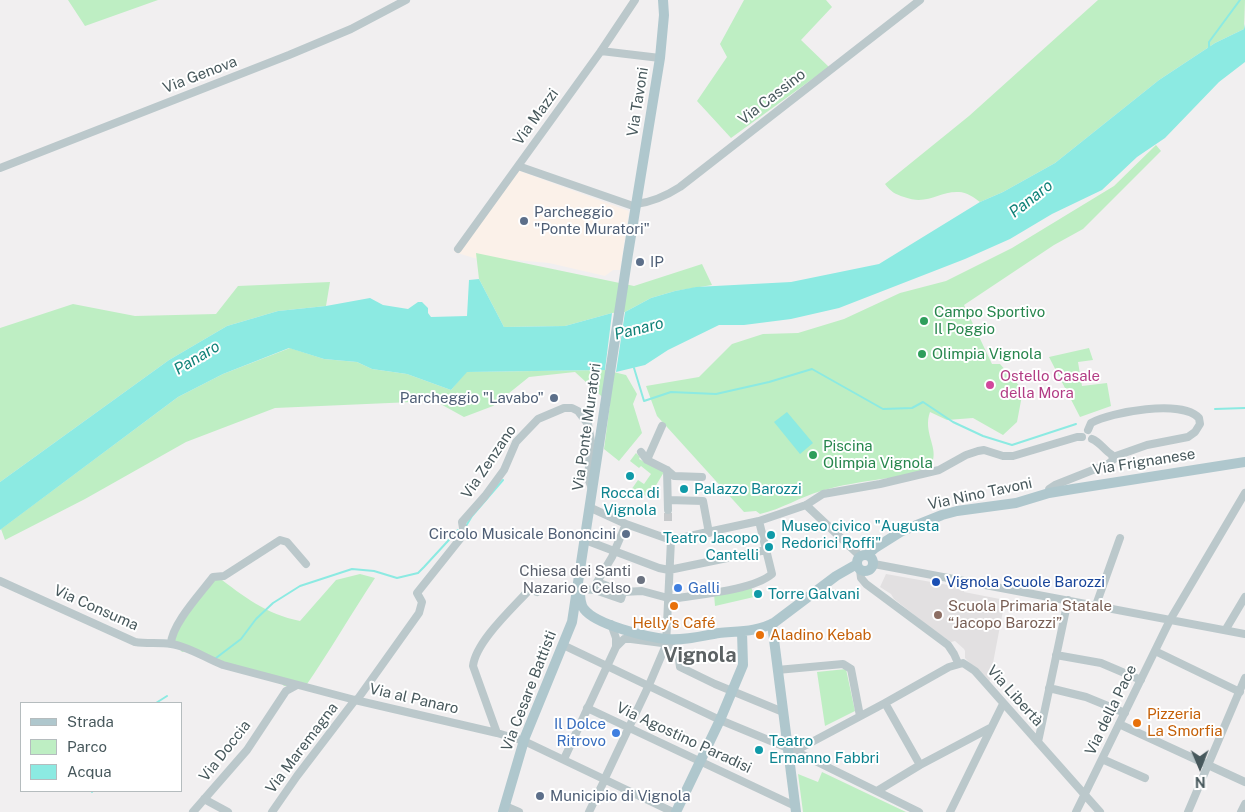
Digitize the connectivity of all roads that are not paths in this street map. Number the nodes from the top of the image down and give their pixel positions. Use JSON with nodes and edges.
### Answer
{"nodes":[{"id":1,"x":406,"y":0,"type":"edge"},
{"id":2,"x":635,"y":0,"type":"edge"},
{"id":3,"x":663,"y":0,"type":"edge"},
{"id":4,"x":920,"y":0,"type":"edge"},
{"id":5,"x":600,"y":51,"type":"junction"},
{"id":6,"x":660,"y":58,"type":"junction"},
{"id":7,"x":518,"y":166,"type":"junction"},
{"id":8,"x":0,"y":168,"type":"edge"},
{"id":9,"x":636,"y":206,"type":"junction"},
{"id":10,"x":458,"y":249,"type":"dead end"},
{"id":11,"x":624,"y":278,"type":"joint"},
{"id":12,"x":662,"y":426,"type":"dead end"},
{"id":13,"x":1085,"y":433,"type":"junction"},
{"id":14,"x":641,"y":452,"type":"dead end"},
{"id":15,"x":1113,"y":457,"type":"junction"},
{"id":16,"x":647,"y":460,"type":"junction"},
{"id":17,"x":1245,"y":462,"type":"edge"},
{"id":18,"x":667,"y":470,"type":"junction"},
{"id":19,"x":702,"y":477,"type":"dead end"},
{"id":20,"x":593,"y":491,"type":"junction"},
{"id":21,"x":1049,"y":493,"type":"junction"},
{"id":22,"x":1245,"y":493,"type":"edge"},
{"id":23,"x":668,"y":500,"type":"junction"},
{"id":24,"x":806,"y":505,"type":"junction"},
{"id":25,"x":590,"y":508,"type":"junction"},
{"id":26,"x":668,"y":510,"type":"tunnel mouth"},
{"id":27,"x":759,"y":521,"type":"junction"},
{"id":28,"x":626,"y":524,"type":"junction"},
{"id":29,"x":709,"y":533,"type":"junction"},
{"id":30,"x":1120,"y":538,"type":"dead end"},
{"id":31,"x":586,"y":540,"type":"junction"},
{"id":32,"x":671,"y":540,"type":"junction"},
{"id":33,"x":766,"y":550,"type":"junction"},
{"id":34,"x":614,"y":552,"type":"junction"},
{"id":35,"x":861,"y":561,"type":"junction"},
{"id":36,"x":306,"y":564,"type":"dead end"},
{"id":37,"x":874,"y":564,"type":"junction"},
{"id":38,"x":669,"y":570,"type":"junction"},
{"id":39,"x":0,"y":580,"type":"edge"},
{"id":40,"x":580,"y":584,"type":"junction"},
{"id":41,"x":534,"y":590,"type":"dead end"},
{"id":42,"x":623,"y":592,"type":"junction"},
{"id":43,"x":1245,"y":597,"type":"edge"},
{"id":44,"x":668,"y":598,"type":"junction"},
{"id":45,"x":1068,"y":600,"type":"junction"},
{"id":46,"x":1096,"y":605,"type":"junction"},
{"id":47,"x":594,"y":618,"type":"junction"},
{"id":48,"x":1170,"y":620,"type":"junction"},
{"id":49,"x":572,"y":622,"type":"junction"},
{"id":50,"x":610,"y":624,"type":"junction"},
{"id":51,"x":772,"y":624,"type":"junction"},
{"id":52,"x":1226,"y":629,"type":"junction"},
{"id":53,"x":742,"y":632,"type":"junction"},
{"id":54,"x":1245,"y":634,"type":"edge"},
{"id":55,"x":667,"y":642,"type":"junction"},
{"id":56,"x":171,"y":644,"type":"junction"},
{"id":57,"x":563,"y":645,"type":"junction"},
{"id":58,"x":616,"y":647,"type":"junction"},
{"id":59,"x":1154,"y":651,"type":"junction"},
{"id":60,"x":1056,"y":655,"type":"junction"},
{"id":61,"x":958,"y":663,"type":"junction"},
{"id":62,"x":608,"y":665,"type":"junction"},
{"id":63,"x":777,"y":670,"type":"junction"},
{"id":64,"x":1245,"y":678,"type":"edge"},
{"id":65,"x":1141,"y":680,"type":"junction"},
{"id":66,"x":298,"y":685,"type":"junction"},
{"id":67,"x":649,"y":685,"type":"junction"},
{"id":68,"x":1050,"y":688,"type":"junction"},
{"id":69,"x":732,"y":691,"type":"junction"},
{"id":70,"x":1240,"y":692,"type":"junction"},
{"id":71,"x":356,"y":700,"type":"junction"},
{"id":72,"x":885,"y":703,"type":"junction"},
{"id":73,"x":1003,"y":704,"type":"junction"},
{"id":74,"x":588,"y":708,"type":"junction"},
{"id":75,"x":783,"y":712,"type":"junction"},
{"id":76,"x":1124,"y":713,"type":"junction"},
{"id":77,"x":860,"y":716,"type":"junction"},
{"id":78,"x":720,"y":720,"type":"junction"},
{"id":79,"x":1119,"y":724,"type":"junction"},
{"id":80,"x":628,"y":727,"type":"junction"},
{"id":81,"x":990,"y":728,"type":"junction"},
{"id":82,"x":497,"y":733,"type":"junction"},
{"id":83,"x":524,"y":741,"type":"junction"},
{"id":84,"x":1038,"y":742,"type":"junction"},
{"id":85,"x":791,"y":749,"type":"junction"},
{"id":86,"x":1102,"y":759,"type":"junction"},
{"id":87,"x":564,"y":760,"type":"junction"},
{"id":88,"x":700,"y":761,"type":"junction"},
{"id":89,"x":920,"y":764,"type":"junction"},
{"id":90,"x":1209,"y":765,"type":"junction"},
{"id":91,"x":605,"y":777,"type":"junction"},
{"id":92,"x":1144,"y":778,"type":"dead end"},
{"id":93,"x":1245,"y":782,"type":"edge"},
{"id":94,"x":877,"y":791,"type":"junction"},
{"id":95,"x":1084,"y":796,"type":"junction"},
{"id":96,"x":204,"y":799,"type":"junction"},
{"id":97,"x":1245,"y":804,"type":"edge"},
{"id":98,"x":504,"y":809,"type":"edge"},
{"id":99,"x":796,"y":809,"type":"edge"},
{"id":100,"x":193,"y":812,"type":"edge"},
{"id":101,"x":228,"y":812,"type":"edge"},
{"id":102,"x":272,"y":812,"type":"edge"},
{"id":103,"x":519,"y":812,"type":"edge"},
{"id":104,"x":589,"y":812,"type":"edge"},
{"id":105,"x":674,"y":812,"type":"edge"},
{"id":106,"x":919,"y":812,"type":"edge"},
{"id":107,"x":950,"y":812,"type":"edge"},
{"id":108,"x":1076,"y":812,"type":"edge"},
{"id":109,"x":1100,"y":812,"type":"edge"},
{"id":110,"x":1188,"y":812,"type":"edge"},
{"id":111,"x":1241,"y":812,"type":"edge"}],
"edges":[{"from":1,"to":8,"type":"street","name":"Via Genova"},
{"from":2,"to":5,"type":"street","name":"Via Mazzi"},
{"from":3,"to":6,"type":"main road","name":"Via Tavoni"},
{"from":4,"to":9,"type":"street","name":"Via Cassino"},
{"from":5,"to":6,"type":"street"},
{"from":5,"to":7,"type":"street","name":"Via Mazzi"},
{"from":6,"to":9,"type":"main road","name":"Via Tavoni"},
{"from":7,"to":9,"type":"street"},
{"from":7,"to":10,"type":"street","name":"Via Mazzi"},
{"from":9,"to":11,"type":"main road","name":"Via Tavoni"},
{"from":11,"to":20,"type":"main road","name":"Via Ponte Muratori"},
{"from":12,"to":16,"type":"street"},
{"from":13,"to":15,"type":"street"},
{"from":13,"to":15,"type":"street"},
{"from":13,"to":24,"type":"street"},
{"from":14,"to":16,"type":"street"},
{"from":15,"to":21,"type":"street"},
{"from":16,"to":18,"type":"street"},
{"from":17,"to":21,"type":"main road","name":"Via Frignanese"},
{"from":18,"to":19,"type":"street"},
{"from":18,"to":23,"type":"street"},
{"from":20,"to":25,"type":"main road","name":"Via Ponte Muratori"},
{"from":20,"to":71,"type":"street","name":"Via Zenzano"},
{"from":21,"to":35,"type":"main road","name":"Via Nino Tavoni"},
{"from":22,"to":48,"type":"street","name":"Via della Pace"},
{"from":23,"to":26,"type":"street"},
{"from":23,"to":29,"type":"street"},
{"from":24,"to":27,"type":"street"},
{"from":24,"to":35,"type":"street","name":"Via Libertà"},
{"from":25,"to":28,"type":"street"},
{"from":25,"to":31,"type":"main road","name":"Via Ponte Muratori"},
{"from":27,"to":29,"type":"street"},
{"from":27,"to":33,"type":"street"},
{"from":28,"to":32,"type":"street"},
{"from":28,"to":34,"type":"street"},
{"from":29,"to":32,"type":"street"},
{"from":30,"to":46,"type":"street"},
{"from":31,"to":34,"type":"street"},
{"from":31,"to":40,"type":"main road","name":"Via Ponte Muratori"},
{"from":32,"to":38,"type":"street"},
{"from":33,"to":38,"type":"street"},
{"from":33,"to":44,"type":"street"},
{"from":34,"to":38,"type":"street"},
{"from":34,"to":42,"type":"street"},
{"from":35,"to":37,"type":"main road"},
{"from":35,"to":37,"type":"main road"},
{"from":35,"to":51,"type":"main road","name":"Via Nino Tavoni"},
{"from":35,"to":61,"type":"street","name":"Via Libertà"},
{"from":36,"to":56,"type":"street"},
{"from":37,"to":45,"type":"street"},
{"from":38,"to":44,"type":"street"},
{"from":39,"to":56,"type":"street","name":"Via Consuma"},
{"from":40,"to":42,"type":"street"},
{"from":40,"to":47,"type":"main road"},
{"from":40,"to":49,"type":"main road","name":"Via Cesare Battisti"},
{"from":41,"to":82,"type":"street"},
{"from":42,"to":44,"type":"street"},
{"from":43,"to":52,"type":"street"},
{"from":44,"to":55,"type":"street"},
{"from":45,"to":46,"type":"street"},
{"from":45,"to":60,"type":"street"},
{"from":46,"to":48,"type":"street"},
{"from":47,"to":49,"type":"main road"},
{"from":47,"to":50,"type":"main road"},
{"from":48,"to":52,"type":"street"},
{"from":48,"to":59,"type":"street","name":"Via della Pace"},
{"from":49,"to":57,"type":"main road","name":"Via Cesare Battisti"},
{"from":50,"to":55,"type":"main road"},
{"from":50,"to":58,"type":"street"},
{"from":51,"to":53,"type":"main road"},
{"from":51,"to":63,"type":"main road"},
{"from":52,"to":54,"type":"street"},
{"from":53,"to":55,"type":"main road"},
{"from":53,"to":69,"type":"main road"},
{"from":55,"to":58,"type":"street"},
{"from":55,"to":67,"type":"street"},
{"from":55,"to":69,"type":"street"},
{"from":56,"to":66,"type":"street","name":"Via Consuma"},
{"from":57,"to":62,"type":"street"},
{"from":57,"to":83,"type":"main road","name":"Via Cesare Battisti"},
{"from":58,"to":62,"type":"street"},
{"from":59,"to":65,"type":"street","name":"Via della Pace"},
{"from":59,"to":70,"type":"street"},
{"from":60,"to":65,"type":"street"},
{"from":60,"to":68,"type":"street"},
{"from":61,"to":72,"type":"street"},
{"from":61,"to":73,"type":"street","name":"Via Libertà"},
{"from":62,"to":67,"type":"street"},
{"from":62,"to":74,"type":"street"},
{"from":63,"to":75,"type":"main road"},
{"from":63,"to":77,"type":"street"},
{"from":64,"to":70,"type":"street"},
{"from":65,"to":76,"type":"street","name":"Via della Pace"},
{"from":66,"to":71,"type":"street","name":"Via al Panaro"},
{"from":66,"to":96,"type":"street","name":"Via Doccia"},
{"from":67,"to":78,"type":"street"},
{"from":67,"to":80,"type":"street"},
{"from":68,"to":76,"type":"street"},
{"from":68,"to":84,"type":"street"},
{"from":69,"to":75,"type":"street"},
{"from":69,"to":78,"type":"main road"},
{"from":70,"to":90,"type":"street"},
{"from":71,"to":82,"type":"street","name":"Via al Panaro"},
{"from":71,"to":102,"type":"street","name":"Via Maremagna"},
{"from":72,"to":77,"type":"street"},
{"from":72,"to":89,"type":"street"},
{"from":73,"to":81,"type":"street"},
{"from":73,"to":84,"type":"street","name":"Via Libertà"},
{"from":74,"to":80,"type":"street","name":"Via Agostino Paradisi"},
{"from":74,"to":87,"type":"street"},
{"from":75,"to":85,"type":"main road"},
{"from":76,"to":79,"type":"street","name":"Via della Pace"},
{"from":77,"to":85,"type":"street"},
{"from":78,"to":85,"type":"street"},
{"from":78,"to":88,"type":"main road"},
{"from":79,"to":86,"type":"street","name":"Via della Pace"},
{"from":79,"to":90,"type":"street"},
{"from":80,"to":88,"type":"street","name":"Via Agostino Paradisi"},
{"from":80,"to":91,"type":"street"},
{"from":81,"to":89,"type":"street"},
{"from":81,"to":107,"type":"street"},
{"from":82,"to":83,"type":"street","name":"Via al Panaro"},
{"from":83,"to":87,"type":"street","name":"Via al Panaro"},
{"from":83,"to":98,"type":"main road","name":"Via Cesare Battisti"},
{"from":84,"to":95,"type":"street","name":"Via Libertà"},
{"from":85,"to":94,"type":"street"},
{"from":85,"to":99,"type":"main road"},
{"from":86,"to":92,"type":"street"},
{"from":86,"to":95,"type":"street","name":"Via della Pace"},
{"from":87,"to":91,"type":"street","name":"Via al Panaro"},
{"from":88,"to":99,"type":"street","name":"Via Agostino Paradisi"},
{"from":88,"to":105,"type":"main road"},
{"from":89,"to":94,"type":"street"},
{"from":90,"to":93,"type":"street"},
{"from":90,"to":110,"type":"street"},
{"from":91,"to":104,"type":"street"},
{"from":91,"to":105,"type":"street","name":"Via al Panaro"},
{"from":94,"to":106,"type":"street"},
{"from":95,"to":108,"type":"street","name":"Via della Pace"},
{"from":95,"to":109,"type":"street","name":"Via Libertà"},
{"from":96,"to":100,"type":"street","name":"Via Doccia"},
{"from":96,"to":101,"type":"street"},
{"from":97,"to":111,"type":"street"},
{"from":98,"to":103,"type":"street"}]}
